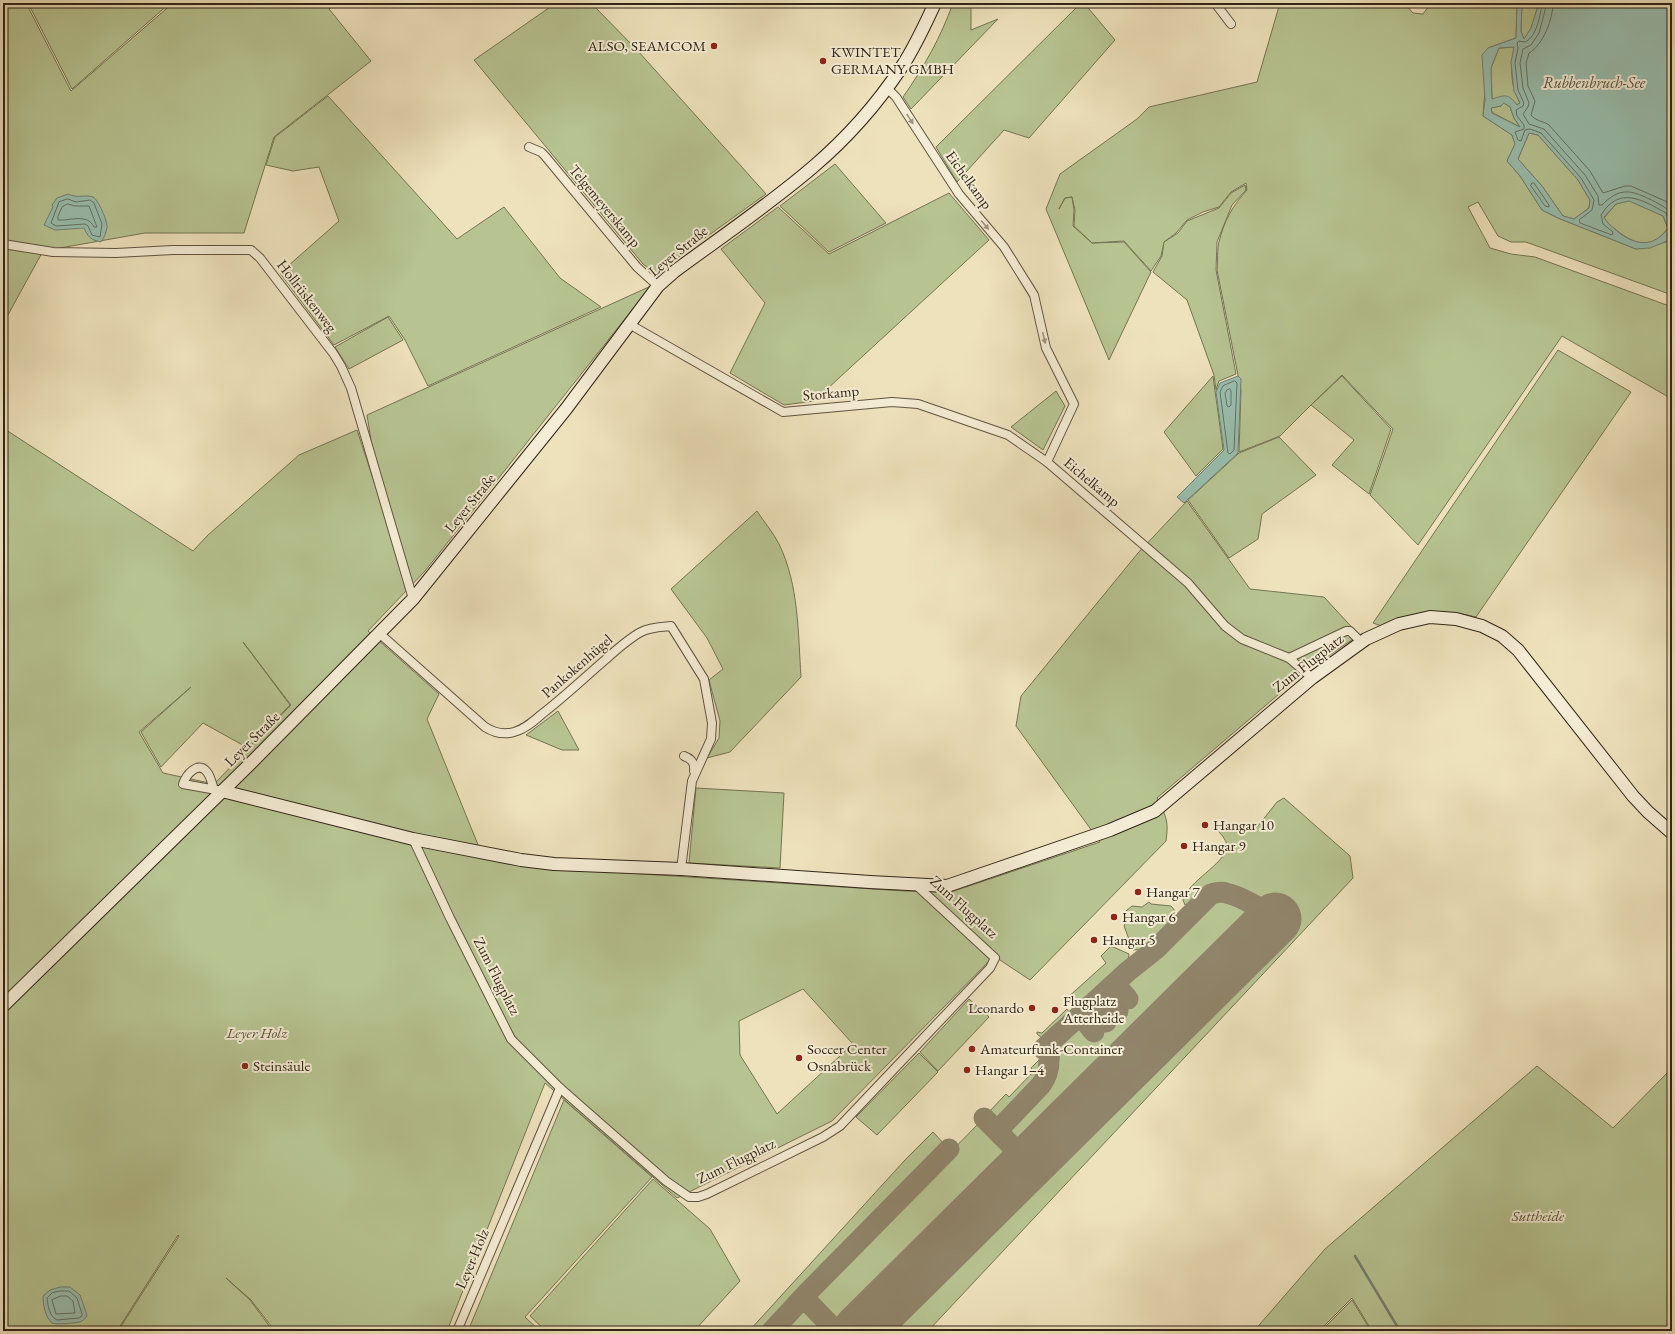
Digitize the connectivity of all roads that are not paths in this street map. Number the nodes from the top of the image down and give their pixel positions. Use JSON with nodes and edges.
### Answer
{"nodes":[{"id":1,"x":935,"y":3,"type":"edge"},
{"id":2,"x":1215,"y":3,"type":"edge"},
{"id":3,"x":1231,"y":24,"type":"dead end"},
{"id":4,"x":887,"y":88,"type":"junction"},
{"id":5,"x":529,"y":147,"type":"dead end"},
{"id":6,"x":3,"y":244,"type":"edge"},
{"id":7,"x":658,"y":286,"type":"junction"},
{"id":8,"x":629,"y":324,"type":"junction"},
{"id":9,"x":1047,"y":462,"type":"junction"},
{"id":10,"x":413,"y":598,"type":"junction"},
{"id":11,"x":379,"y":633,"type":"junction"},
{"id":12,"x":1362,"y":643,"type":"junction"},
{"id":13,"x":1289,"y":658,"type":"junction"},
{"id":14,"x":1312,"y":678,"type":"junction"},
{"id":15,"x":684,"y":756,"type":"dead end"},
{"id":16,"x":694,"y":773,"type":"junction"},
{"id":17,"x":218,"y":791,"type":"junction"},
{"id":18,"x":1672,"y":833,"type":"edge"},
{"id":19,"x":414,"y":839,"type":"junction"},
{"id":20,"x":681,"y":869,"type":"junction"},
{"id":21,"x":915,"y":884,"type":"junction"},
{"id":22,"x":3,"y":1006,"type":"edge"},
{"id":23,"x":560,"y":1088,"type":"junction"},
{"id":24,"x":457,"y":1331,"type":"edge"}],
"edges":[{"from":1,"to":4,"type":"street","name":"Leyer Straße"},
{"from":2,"to":3,"type":"street"},
{"from":4,"to":7,"type":"street","name":"Leyer Straße"},
{"from":4,"to":9,"type":"street","name":"Eichelkamp","one_way":true},
{"from":5,"to":7,"type":"street","name":"Telgemeyerskamp"},
{"from":6,"to":10,"type":"street","name":"Hollrüskenweg"},
{"from":7,"to":8,"type":"street","name":"Leyer Straße"},
{"from":8,"to":9,"type":"street","name":"Storkamp"},
{"from":8,"to":10,"type":"street","name":"Leyer Straße"},
{"from":9,"to":13,"type":"street","name":"Eichelkamp"},
{"from":10,"to":11,"type":"street","name":"Leyer Straße"},
{"from":11,"to":16,"type":"street","name":"Pankokenhügel"},
{"from":11,"to":17,"type":"street","name":"Leyer Straße"},
{"from":12,"to":13,"type":"street"},
{"from":12,"to":14,"type":"street","name":"Zum Flugplatz"},
{"from":12,"to":18,"type":"street","name":"Zum Flugplatz"},
{"from":13,"to":14,"type":"street","name":"Eichelkamp"},
{"from":14,"to":21,"type":"street","name":"Zum Flugplatz"},
{"from":15,"to":16,"type":"street"},
{"from":16,"to":20,"type":"street","name":"Pankokenhügel"},
{"from":17,"to":19,"type":"street","name":"Zum Flugplatz"},
{"from":17,"to":22,"type":"street","name":"Leyer Straße"},
{"from":19,"to":20,"type":"street","name":"Zum Flugplatz"},
{"from":19,"to":23,"type":"street","name":"Zum Flugplatz"},
{"from":20,"to":21,"type":"street","name":"Zum Flugplatz"},
{"from":21,"to":23,"type":"street","name":"Zum Flugplatz"},
{"from":23,"to":24,"type":"street","name":"Leyer Holz"}]}
